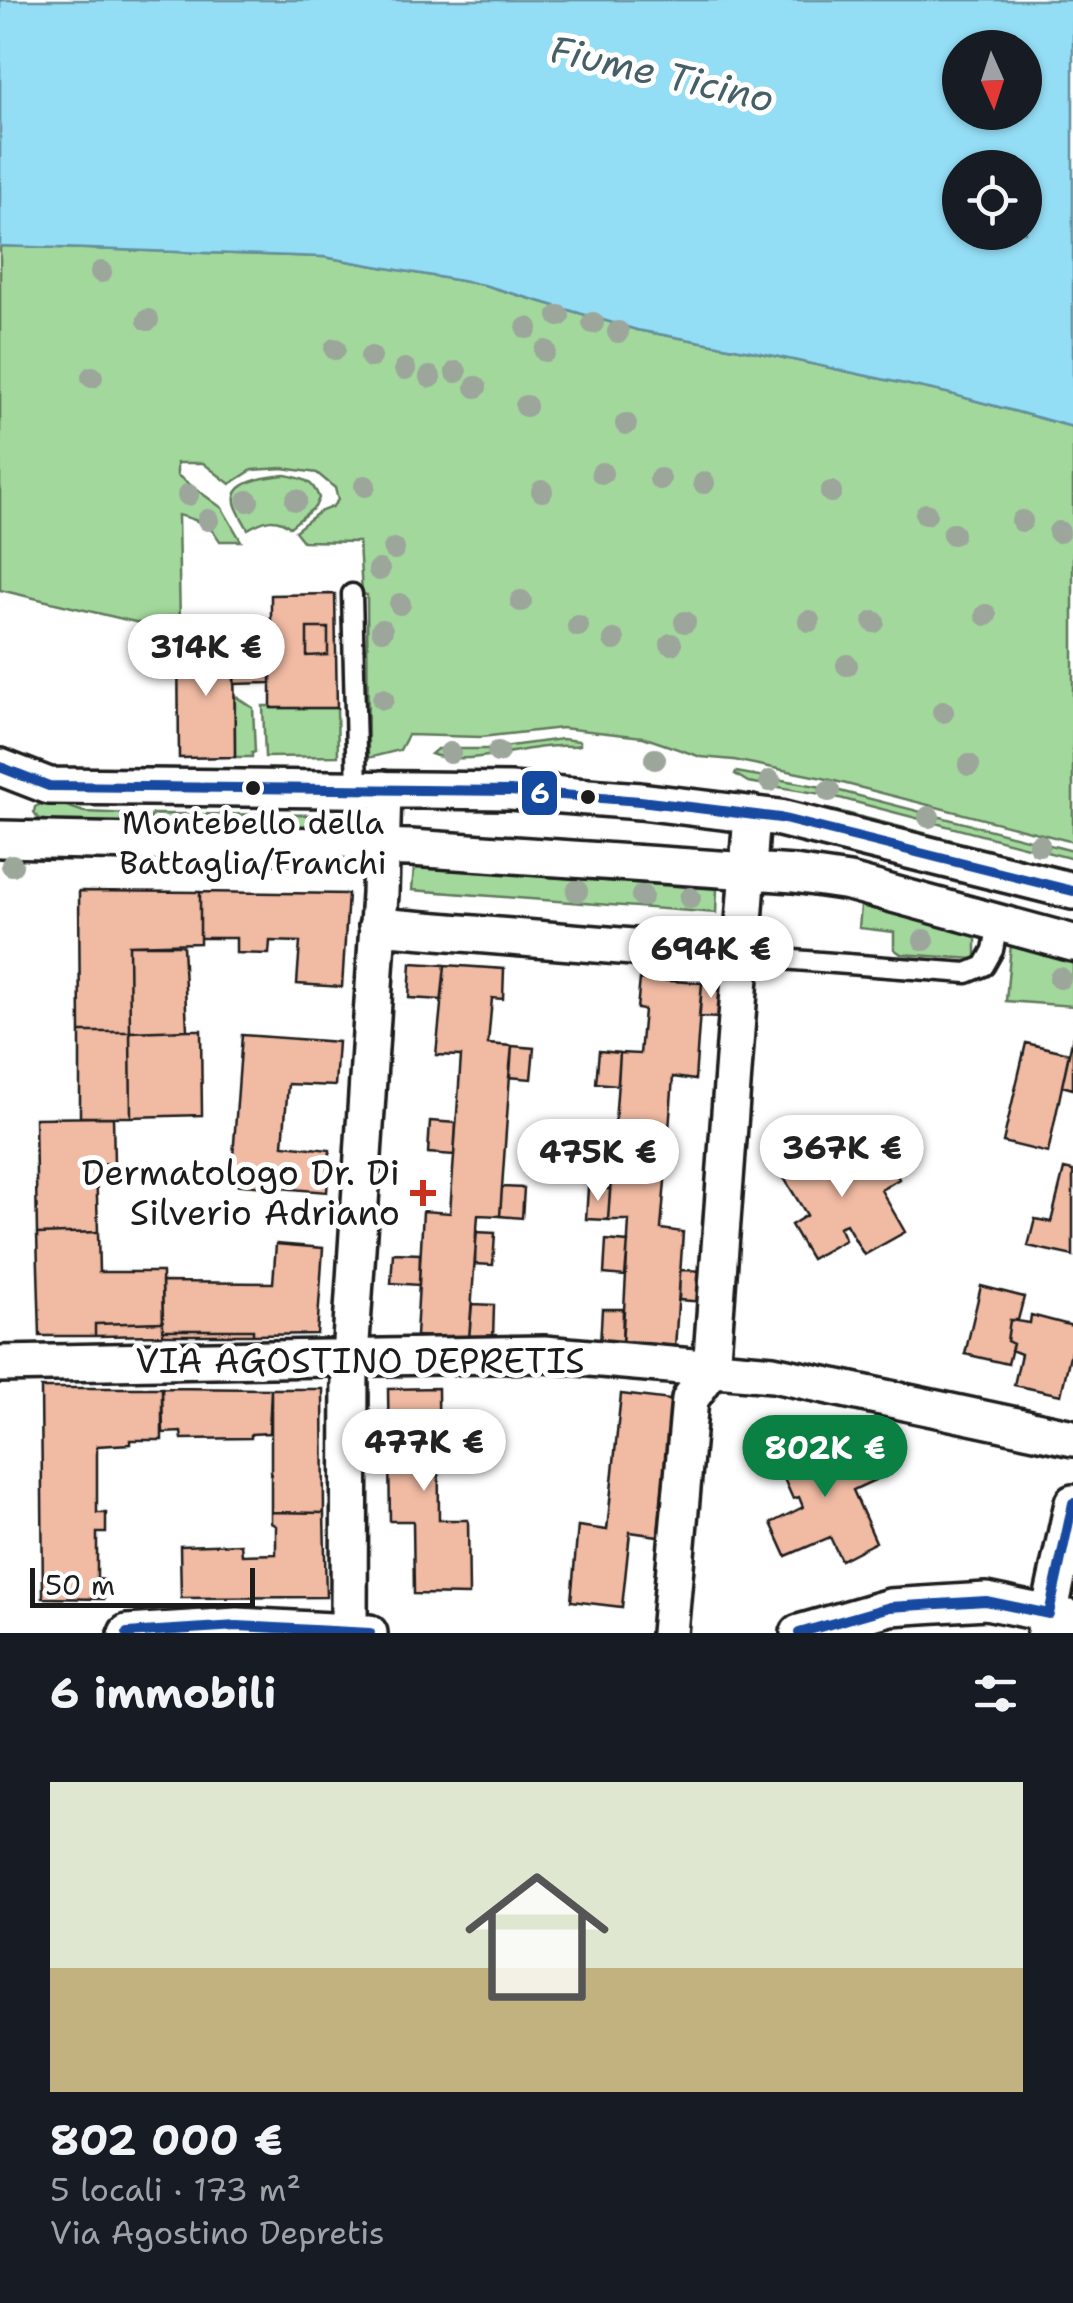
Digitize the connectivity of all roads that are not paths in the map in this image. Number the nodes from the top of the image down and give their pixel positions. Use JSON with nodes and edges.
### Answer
{"nodes":[{"id":1,"x":352,"y":594,"type":"dead end"},
{"id":2,"x":0,"y":767,"type":"edge"},
{"id":3,"x":370,"y":789,"type":"junction"},
{"id":4,"x":752,"y":814,"type":"junction"},
{"id":5,"x":0,"y":839,"type":"edge"},
{"id":6,"x":382,"y":848,"type":"junction"},
{"id":7,"x":747,"y":870,"type":"junction"},
{"id":8,"x":1073,"y":891,"type":"edge"},
{"id":9,"x":998,"y":923,"type":"junction"},
{"id":10,"x":378,"y":926,"type":"junction"},
{"id":11,"x":1073,"y":942,"type":"edge"},
{"id":12,"x":742,"y":956,"type":"junction"},
{"id":13,"x":350,"y":1357,"type":"junction"},
{"id":14,"x":0,"y":1364,"type":"edge"},
{"id":15,"x":711,"y":1370,"type":"junction"},
{"id":16,"x":1073,"y":1438,"type":"edge"},
{"id":17,"x":1073,"y":1504,"type":"edge"},
{"id":18,"x":1056,"y":1622,"type":"edge"},
{"id":19,"x":127,"y":1633,"type":"edge"},
{"id":20,"x":349,"y":1633,"type":"edge"},
{"id":21,"x":370,"y":1633,"type":"edge"},
{"id":22,"x":669,"y":1633,"type":"edge"},
{"id":23,"x":799,"y":1633,"type":"edge"}],
"edges":[{"from":1,"to":3,"type":"lane"},
{"from":2,"to":3,"type":"street"},
{"from":3,"to":4,"type":"street"},
{"from":3,"to":6,"type":"street"},
{"from":4,"to":7,"type":"street"},
{"from":4,"to":8,"type":"street"},
{"from":5,"to":6,"type":"street"},
{"from":6,"to":7,"type":"street"},
{"from":6,"to":10,"type":"street"},
{"from":7,"to":9,"type":"street"},
{"from":7,"to":12,"type":"street"},
{"from":9,"to":11,"type":"street"},
{"from":9,"to":12,"type":"lane"},
{"from":10,"to":12,"type":"street"},
{"from":10,"to":13,"type":"street"},
{"from":12,"to":15,"type":"street"},
{"from":13,"to":14,"type":"street","name":"VIA AGOSTINO DEPRETIS"},
{"from":13,"to":15,"type":"street","name":"VIA AGOSTINO DEPRETIS"},
{"from":13,"to":20,"type":"street"},
{"from":15,"to":16,"type":"street","name":"VIA AGOSTINO DEPRETIS"},
{"from":15,"to":22,"type":"street"},
{"from":17,"to":18,"type":"street"},
{"from":18,"to":23,"type":"street"},
{"from":19,"to":20,"type":"street"},
{"from":20,"to":21,"type":"street"}]}
